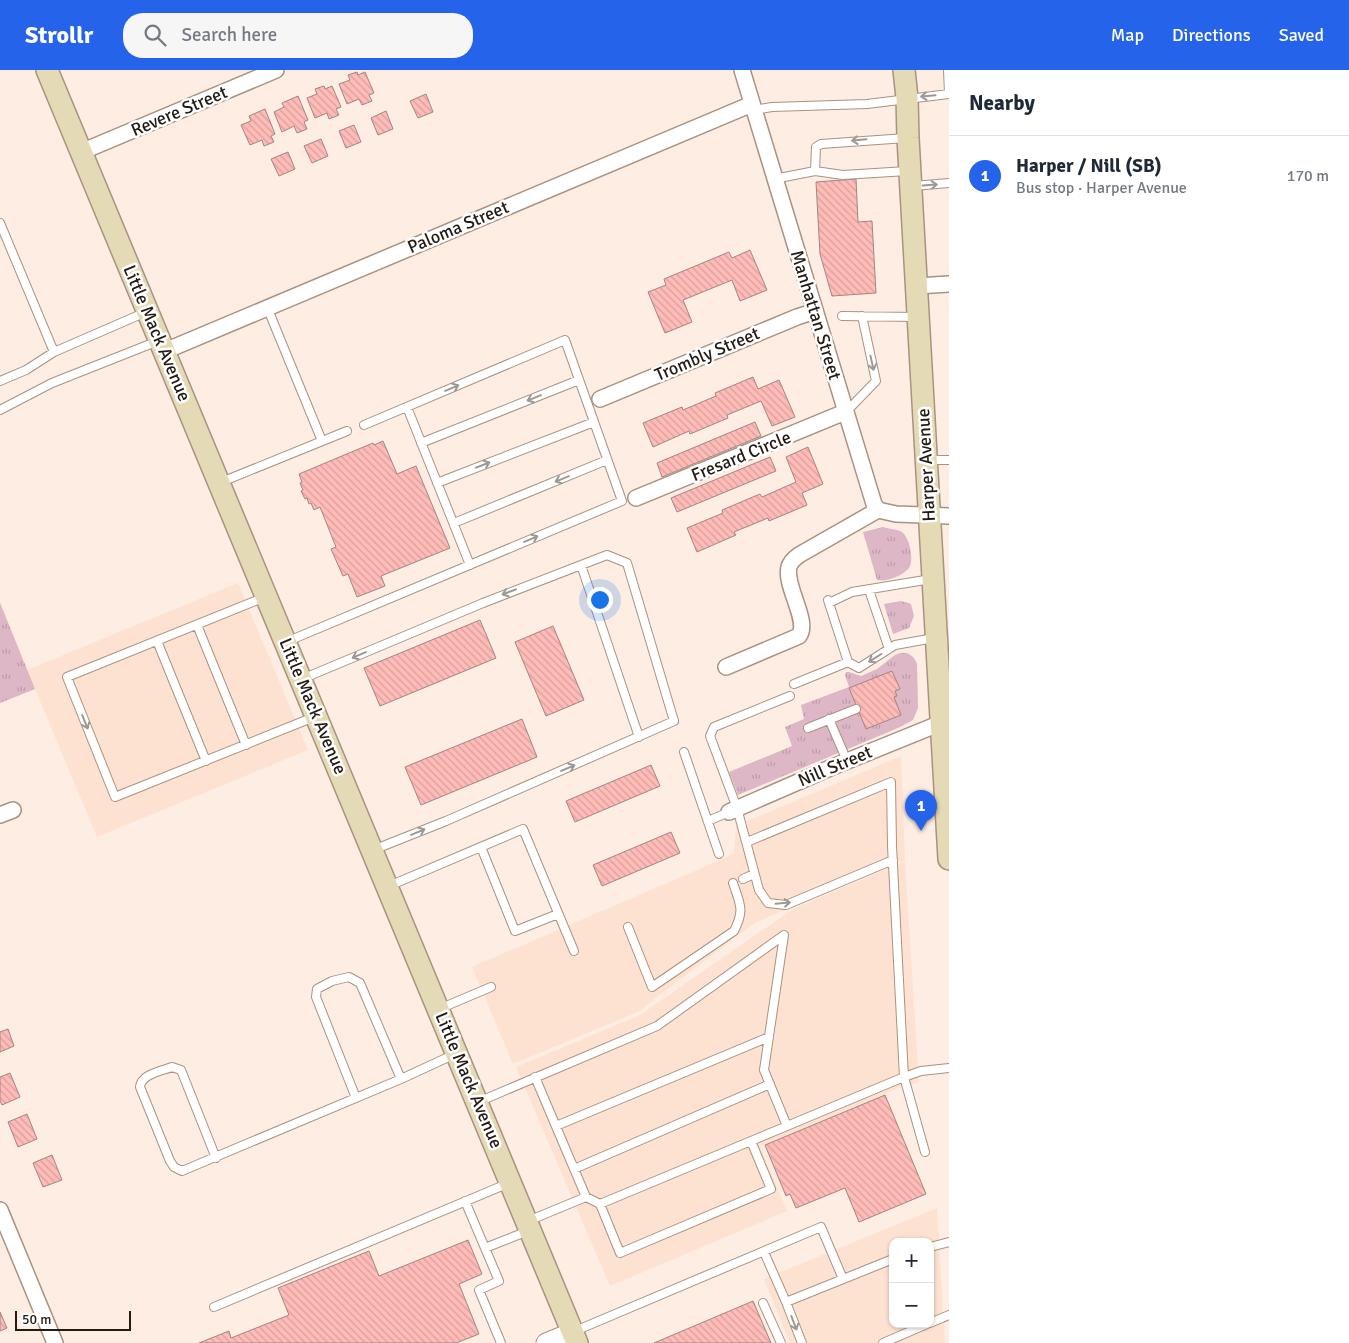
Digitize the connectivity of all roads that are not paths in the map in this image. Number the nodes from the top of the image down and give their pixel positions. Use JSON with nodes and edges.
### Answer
{"nodes":[{"id":1,"x":47,"y":70,"type":"edge"},
{"id":2,"x":276,"y":70,"type":"edge"},
{"id":3,"x":742,"y":70,"type":"edge"},
{"id":4,"x":904,"y":70,"type":"edge"},
{"id":5,"x":948,"y":70,"type":"edge"},
{"id":6,"x":949,"y":93,"type":"edge"},
{"id":7,"x":907,"y":98,"type":"junction"},
{"id":8,"x":752,"y":107,"type":"junction"},
{"id":9,"x":908,"y":138,"type":"junction"},
{"id":10,"x":81,"y":152,"type":"junction"},
{"id":11,"x":815,"y":171,"type":"junction"},
{"id":12,"x":774,"y":179,"type":"junction"},
{"id":13,"x":911,"y":179,"type":"junction"},
{"id":14,"x":949,"y":183,"type":"edge"},
{"id":15,"x":0,"y":223,"type":"edge"},
{"id":16,"x":949,"y":284,"type":"edge"},
{"id":17,"x":917,"y":286,"type":"junction"},
{"id":18,"x":267,"y":307,"type":"junction"},
{"id":19,"x":148,"y":311,"type":"junction"},
{"id":20,"x":815,"y":311,"type":"junction"},
{"id":21,"x":842,"y":316,"type":"dead end"},
{"id":22,"x":862,"y":316,"type":"junction"},
{"id":23,"x":919,"y":317,"type":"junction"},
{"id":24,"x":162,"y":345,"type":"junction"},
{"id":25,"x":54,"y":352,"type":"junction"},
{"id":26,"x":579,"y":380,"type":"junction"},
{"id":27,"x":0,"y":381,"type":"edge"},
{"id":28,"x":600,"y":399,"type":"dead end"},
{"id":29,"x":407,"y":407,"type":"junction"},
{"id":30,"x":0,"y":410,"type":"edge"},
{"id":31,"x":845,"y":412,"type":"junction"},
{"id":32,"x":594,"y":422,"type":"junction"},
{"id":33,"x":364,"y":425,"type":"dead end"},
{"id":34,"x":347,"y":431,"type":"dead end"},
{"id":35,"x":322,"y":441,"type":"junction"},
{"id":36,"x":422,"y":444,"type":"junction"},
{"id":37,"x":607,"y":460,"type":"junction"},
{"id":38,"x":926,"y":460,"type":"junction"},
{"id":39,"x":949,"y":460,"type":"edge"},
{"id":40,"x":219,"y":483,"type":"junction"},
{"id":41,"x":437,"y":483,"type":"junction"},
{"id":42,"x":629,"y":500,"type":"junction"},
{"id":43,"x":878,"y":510,"type":"junction"},
{"id":44,"x":939,"y":516,"type":"edge"},
{"id":45,"x":454,"y":523,"type":"junction"},
{"id":46,"x":470,"y":565,"type":"junction"},
{"id":47,"x":581,"y":565,"type":"junction"},
{"id":48,"x":933,"y":579,"type":"junction"},
{"id":49,"x":869,"y":590,"type":"junction"},
{"id":50,"x":267,"y":596,"type":"junction"},
{"id":51,"x":197,"y":625,"type":"junction"},
{"id":52,"x":938,"y":627,"type":"junction"},
{"id":53,"x":157,"y":641,"type":"junction"},
{"id":54,"x":286,"y":642,"type":"junction"},
{"id":55,"x":889,"y":649,"type":"junction"},
{"id":56,"x":848,"y":662,"type":"junction"},
{"id":57,"x":726,"y":667,"type":"dead end"},
{"id":58,"x":302,"y":680,"type":"junction"},
{"id":59,"x":794,"y":684,"type":"dead end"},
{"id":60,"x":790,"y":696,"type":"dead end"},
{"id":61,"x":856,"y":709,"type":"dead end"},
{"id":62,"x":317,"y":716,"type":"junction"},
{"id":63,"x":829,"y":719,"type":"junction"},
{"id":64,"x":808,"y":728,"type":"dead end"},
{"id":65,"x":944,"y":734,"type":"edge"},
{"id":66,"x":639,"y":737,"type":"junction"},
{"id":67,"x":246,"y":745,"type":"junction"},
{"id":68,"x":684,"y":752,"type":"dead end"},
{"id":69,"x":206,"y":761,"type":"junction"},
{"id":70,"x":847,"y":761,"type":"junction"},
{"id":71,"x":733,"y":810,"type":"junction"},
{"id":72,"x":948,"y":810,"type":"edge"},
{"id":73,"x":708,"y":821,"type":"junction"},
{"id":74,"x":747,"y":842,"type":"junction"},
{"id":75,"x":481,"y":847,"type":"junction"},
{"id":76,"x":373,"y":850,"type":"junction"},
{"id":77,"x":719,"y":854,"type":"dead end"},
{"id":78,"x":949,"y":859,"type":"edge"},
{"id":79,"x":893,"y":860,"type":"junction"},
{"id":80,"x":754,"y":874,"type":"junction"},
{"id":81,"x":742,"y":879,"type":"dead end"},
{"id":82,"x":733,"y":883,"type":"dead end"},
{"id":83,"x":387,"y":887,"type":"junction"},
{"id":84,"x":558,"y":914,"type":"junction"},
{"id":85,"x":628,"y":927,"type":"dead end"},
{"id":86,"x":574,"y":951,"type":"dead end"},
{"id":87,"x":491,"y":987,"type":"dead end"},
{"id":88,"x":439,"y":1009,"type":"junction"},
{"id":89,"x":769,"y":1038,"type":"junction"},
{"id":90,"x":457,"y":1053,"type":"junction"},
{"id":91,"x":949,"y":1068,"type":"edge"},
{"id":92,"x":535,"y":1077,"type":"junction"},
{"id":93,"x":904,"y":1077,"type":"junction"},
{"id":94,"x":401,"y":1079,"type":"junction"},
{"id":95,"x":770,"y":1084,"type":"junction"},
{"id":96,"x":356,"y":1098,"type":"junction"},
{"id":97,"x":478,"y":1102,"type":"junction"},
{"id":98,"x":556,"y":1126,"type":"junction"},
{"id":99,"x":787,"y":1126,"type":"junction"},
{"id":100,"x":751,"y":1141,"type":"junction"},
{"id":101,"x":925,"y":1152,"type":"dead end"},
{"id":102,"x":216,"y":1158,"type":"junction"},
{"id":103,"x":574,"y":1169,"type":"junction"},
{"id":104,"x":511,"y":1182,"type":"junction"},
{"id":105,"x":586,"y":1197,"type":"junction"},
{"id":106,"x":465,"y":1201,"type":"junction"},
{"id":107,"x":600,"y":1204,"type":"junction"},
{"id":108,"x":0,"y":1210,"type":"edge"},
{"id":109,"x":528,"y":1226,"type":"junction"},
{"id":110,"x":949,"y":1242,"type":"edge"},
{"id":111,"x":934,"y":1246,"type":"edge"},
{"id":112,"x":486,"y":1248,"type":"junction"},
{"id":113,"x":764,"y":1252,"type":"junction"},
{"id":114,"x":889,"y":1261,"type":"edge"},
{"id":115,"x":843,"y":1278,"type":"junction"},
{"id":116,"x":786,"y":1302,"type":"junction"},
{"id":117,"x":763,"y":1303,"type":"dead end"},
{"id":118,"x":214,"y":1307,"type":"dead end"},
{"id":119,"x":949,"y":1315,"type":"edge"},
{"id":120,"x":934,"y":1321,"type":"edge"},
{"id":121,"x":918,"y":1328,"type":"edge"},
{"id":122,"x":575,"y":1337,"type":"edge"},
{"id":123,"x":55,"y":1343,"type":"edge"},
{"id":124,"x":501,"y":1343,"type":"edge"},
{"id":125,"x":546,"y":1343,"type":"edge"},
{"id":126,"x":781,"y":1343,"type":"edge"},
{"id":127,"x":802,"y":1343,"type":"edge"},
{"id":128,"x":883,"y":1343,"type":"edge"}],
"edges":[{"from":1,"to":10,"type":"main road","name":"Little Mack Avenue"},
{"from":2,"to":10,"type":"street","name":"Revere Street"},
{"from":3,"to":8,"type":"street","name":"Manhattan Street"},
{"from":4,"to":7,"type":"main road","name":"Harper Avenue"},
{"from":5,"to":6,"type":"lane"},
{"from":6,"to":7,"type":"lane","one_way":true},
{"from":7,"to":8,"type":"lane"},
{"from":7,"to":9,"type":"main road","name":"Harper Avenue"},
{"from":8,"to":12,"type":"street","name":"Manhattan Street"},
{"from":8,"to":18,"type":"street","name":"Paloma Street"},
{"from":9,"to":11,"type":"lane","one_way":true},
{"from":9,"to":13,"type":"main road","name":"Harper Avenue"},
{"from":10,"to":19,"type":"main road","name":"Little Mack Avenue"},
{"from":11,"to":12,"type":"lane"},
{"from":11,"to":13,"type":"lane"},
{"from":12,"to":20,"type":"street","name":"Manhattan Street"},
{"from":13,"to":14,"type":"lane","one_way":true},
{"from":13,"to":17,"type":"main road","name":"Harper Avenue"},
{"from":15,"to":25,"type":"lane"},
{"from":16,"to":17,"type":"street"},
{"from":17,"to":23,"type":"main road","name":"Harper Avenue"},
{"from":18,"to":24,"type":"street","name":"Paloma Street"},
{"from":18,"to":35,"type":"lane"},
{"from":19,"to":24,"type":"main road","name":"Little Mack Avenue"},
{"from":19,"to":25,"type":"lane"},
{"from":20,"to":28,"type":"street","name":"Trombly Street"},
{"from":20,"to":31,"type":"street","name":"Manhattan Street"},
{"from":21,"to":22,"type":"lane"},
{"from":22,"to":23,"type":"lane"},
{"from":22,"to":31,"type":"lane","one_way":true},
{"from":23,"to":38,"type":"main road","name":"Harper Avenue"},
{"from":24,"to":30,"type":"lane"},
{"from":24,"to":40,"type":"main road","name":"Little Mack Avenue"},
{"from":25,"to":27,"type":"lane"},
{"from":29,"to":26,"type":"lane","one_way":true},
{"from":26,"to":32,"type":"lane"},
{"from":26,"to":36,"type":"lane","one_way":true},
{"from":29,"to":33,"type":"lane"},
{"from":29,"to":36,"type":"lane"},
{"from":31,"to":42,"type":"street","name":"Fresard Circle"},
{"from":31,"to":43,"type":"street","name":"Manhattan Street"},
{"from":32,"to":37,"type":"lane"},
{"from":41,"to":32,"type":"lane","one_way":true},
{"from":34,"to":35,"type":"lane"},
{"from":35,"to":40,"type":"lane"},
{"from":36,"to":41,"type":"lane"},
{"from":37,"to":42,"type":"lane"},
{"from":37,"to":45,"type":"lane","one_way":true},
{"from":38,"to":39,"type":"lane"},
{"from":38,"to":44,"type":"main road","name":"Harper Avenue"},
{"from":40,"to":50,"type":"main road","name":"Little Mack Avenue"},
{"from":41,"to":45,"type":"lane"},
{"from":46,"to":42,"type":"lane","one_way":true},
{"from":43,"to":44,"type":"street"},
{"from":43,"to":57,"type":"street"},
{"from":44,"to":48,"type":"main road","name":"Harper Avenue"},
{"from":45,"to":46,"type":"lane"},
{"from":46,"to":54,"type":"lane"},
{"from":47,"to":58,"type":"lane","one_way":true},
{"from":47,"to":66,"type":"lane"},
{"from":47,"to":66,"type":"lane"},
{"from":48,"to":49,"type":"lane"},
{"from":48,"to":52,"type":"main road","name":"Harper Avenue"},
{"from":49,"to":55,"type":"lane"},
{"from":49,"to":56,"type":"lane"},
{"from":50,"to":51,"type":"lane"},
{"from":50,"to":54,"type":"main road","name":"Little Mack Avenue"},
{"from":51,"to":53,"type":"lane"},
{"from":51,"to":67,"type":"lane"},
{"from":52,"to":55,"type":"lane"},
{"from":52,"to":65,"type":"main road","name":"Harper Avenue"},
{"from":53,"to":69,"type":"lane"},
{"from":53,"to":69,"type":"lane","one_way":true},
{"from":54,"to":58,"type":"main road","name":"Little Mack Avenue"},
{"from":55,"to":56,"type":"lane","one_way":true},
{"from":56,"to":59,"type":"lane"},
{"from":58,"to":62,"type":"main road","name":"Little Mack Avenue"},
{"from":60,"to":71,"type":"lane"},
{"from":61,"to":63,"type":"lane"},
{"from":62,"to":67,"type":"lane"},
{"from":62,"to":76,"type":"main road","name":"Little Mack Avenue"},
{"from":63,"to":64,"type":"lane"},
{"from":63,"to":70,"type":"lane"},
{"from":65,"to":70,"type":"street","name":"Nill Street"},
{"from":65,"to":72,"type":"main road","name":"Harper Avenue"},
{"from":76,"to":66,"type":"lane","one_way":true},
{"from":67,"to":69,"type":"lane"},
{"from":68,"to":73,"type":"lane"},
{"from":70,"to":71,"type":"street","name":"Nill Street"},
{"from":71,"to":73,"type":"lane"},
{"from":71,"to":74,"type":"lane"},
{"from":72,"to":78,"type":"main road","name":"Harper Avenue"},
{"from":73,"to":77,"type":"lane"},
{"from":74,"to":79,"type":"lane"},
{"from":74,"to":80,"type":"lane"},
{"from":75,"to":83,"type":"lane"},
{"from":75,"to":84,"type":"lane"},
{"from":75,"to":84,"type":"lane"},
{"from":76,"to":83,"type":"main road","name":"Little Mack Avenue"},
{"from":80,"to":79,"type":"lane","one_way":true},
{"from":79,"to":93,"type":"lane"},
{"from":80,"to":81,"type":"lane"},
{"from":82,"to":85,"type":"lane"},
{"from":83,"to":88,"type":"main road","name":"Little Mack Avenue"},
{"from":84,"to":86,"type":"lane"},
{"from":87,"to":88,"type":"lane"},
{"from":88,"to":90,"type":"main road","name":"Little Mack Avenue"},
{"from":89,"to":92,"type":"lane"},
{"from":89,"to":95,"type":"lane"},
{"from":89,"to":98,"type":"lane"},
{"from":90,"to":94,"type":"lane"},
{"from":90,"to":97,"type":"main road","name":"Little Mack Avenue"},
{"from":91,"to":93,"type":"lane"},
{"from":92,"to":97,"type":"lane"},
{"from":92,"to":98,"type":"lane"},
{"from":93,"to":99,"type":"lane"},
{"from":93,"to":101,"type":"lane"},
{"from":94,"to":96,"type":"lane"},
{"from":94,"to":96,"type":"lane"},
{"from":95,"to":99,"type":"lane"},
{"from":95,"to":103,"type":"lane"},
{"from":96,"to":102,"type":"lane"},
{"from":97,"to":104,"type":"main road","name":"Little Mack Avenue"},
{"from":98,"to":103,"type":"lane"},
{"from":99,"to":100,"type":"lane"},
{"from":100,"to":107,"type":"lane"},
{"from":100,"to":107,"type":"lane"},
{"from":102,"to":102,"type":"lane"},
{"from":103,"to":105,"type":"lane"},
{"from":104,"to":106,"type":"lane"},
{"from":104,"to":109,"type":"main road","name":"Little Mack Avenue"},
{"from":105,"to":107,"type":"lane"},
{"from":105,"to":109,"type":"lane"},
{"from":106,"to":112,"type":"lane"},
{"from":106,"to":118,"type":"lane"},
{"from":108,"to":123,"type":"street"},
{"from":109,"to":112,"type":"lane"},
{"from":109,"to":122,"type":"main road","name":"Little Mack Avenue"},
{"from":110,"to":111,"type":"lane"},
{"from":112,"to":124,"type":"lane"},
{"from":113,"to":115,"type":"lane"},
{"from":113,"to":116,"type":"lane"},
{"from":113,"to":122,"type":"lane"},
{"from":114,"to":115,"type":"lane"},
{"from":115,"to":116,"type":"lane"},
{"from":116,"to":127,"type":"lane","one_way":true},
{"from":117,"to":126,"type":"lane"},
{"from":119,"to":120,"type":"lane"},
{"from":121,"to":128,"type":"lane"},
{"from":122,"to":125,"type":"street"}]}
